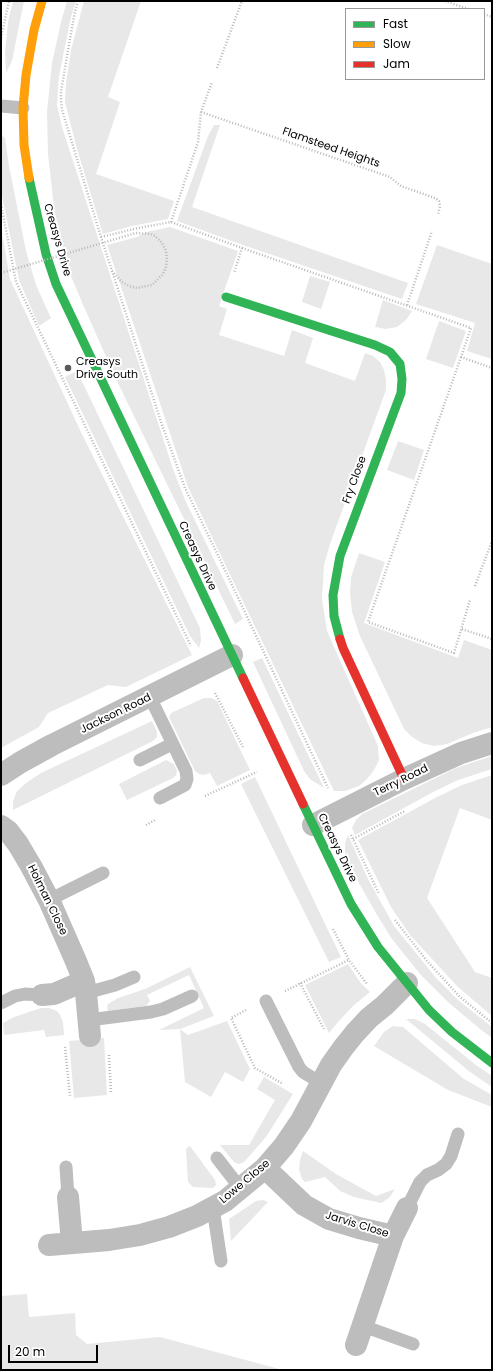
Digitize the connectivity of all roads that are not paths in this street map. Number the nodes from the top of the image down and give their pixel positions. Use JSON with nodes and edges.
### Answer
{"nodes":[{"id":1,"x":42,"y":1,"type":"edge"},
{"id":2,"x":1,"y":106,"type":"edge"},
{"id":3,"x":23,"y":108,"type":"junction"},
{"id":4,"x":226,"y":297,"type":"road end"},
{"id":5,"x":232,"y":655,"type":"junction"},
{"id":6,"x":150,"y":697,"type":"junction"},
{"id":7,"x":492,"y":743,"type":"edge"},
{"id":8,"x":172,"y":744,"type":"junction"},
{"id":9,"x":140,"y":760,"type":"dead end"},
{"id":10,"x":1,"y":775,"type":"edge"},
{"id":11,"x":404,"y":779,"type":"junction"},
{"id":12,"x":160,"y":798,"type":"dead end"},
{"id":13,"x":313,"y":825,"type":"junction"},
{"id":14,"x":1,"y":826,"type":"edge"},
{"id":15,"x":102,"y":873,"type":"dead end"},
{"id":16,"x":49,"y":900,"type":"junction"},
{"id":17,"x":134,"y":977,"type":"dead end"},
{"id":18,"x":407,"y":984,"type":"junction"},
{"id":19,"x":85,"y":987,"type":"junction"},
{"id":20,"x":42,"y":996,"type":"joint"},
{"id":21,"x":192,"y":996,"type":"dead end"},
{"id":22,"x":266,"y":1001,"type":"dead end"},
{"id":23,"x":1,"y":1003,"type":"edge"},
{"id":24,"x":90,"y":1028,"type":"joint"},
{"id":25,"x":492,"y":1063,"type":"edge"},
{"id":26,"x":320,"y":1083,"type":"junction"},
{"id":27,"x":458,"y":1134,"type":"dead end"},
{"id":28,"x":217,"y":1158,"type":"dead end"},
{"id":29,"x":66,"y":1167,"type":"dead end"},
{"id":30,"x":265,"y":1168,"type":"junction"},
{"id":31,"x":241,"y":1189,"type":"junction"},
{"id":32,"x":68,"y":1197,"type":"joint"},
{"id":33,"x":213,"y":1208,"type":"junction"},
{"id":34,"x":407,"y":1208,"type":"joint"},
{"id":35,"x":394,"y":1236,"type":"junction"},
{"id":36,"x":72,"y":1243,"type":"junction"},
{"id":37,"x":49,"y":1245,"type":"dead end"},
{"id":38,"x":221,"y":1261,"type":"dead end"},
{"id":39,"x":359,"y":1336,"type":"joint"},
{"id":40,"x":413,"y":1344,"type":"dead end"}],
"edges":[{"from":1,"to":3,"type":"street","name":"Creasys Drive"},
{"from":2,"to":3,"type":"lane"},
{"from":3,"to":5,"type":"street","name":"Creasys Drive"},
{"from":4,"to":11,"type":"street","name":"Fry Close"},
{"from":5,"to":6,"type":"street","name":"Jackson Road"},
{"from":5,"to":13,"type":"street","name":"Creasys Drive"},
{"from":6,"to":8,"type":"lane"},
{"from":6,"to":10,"type":"street","name":"Jackson Road"},
{"from":7,"to":11,"type":"street","name":"Terry Road"},
{"from":8,"to":9,"type":"lane"},
{"from":8,"to":12,"type":"lane"},
{"from":11,"to":13,"type":"street","name":"Terry Road"},
{"from":13,"to":18,"type":"street","name":"Creasys Drive"},
{"from":14,"to":16,"type":"street","name":"Holman Close"},
{"from":15,"to":16,"type":"lane"},
{"from":16,"to":19,"type":"street","name":"Holman Close"},
{"from":17,"to":19,"type":"lane"},
{"from":18,"to":25,"type":"street","name":"Creasys Drive"},
{"from":18,"to":26,"type":"street","name":"Lowe Close"},
{"from":19,"to":20,"type":"street"},
{"from":19,"to":24,"type":"street","name":"Holman Close"},
{"from":20,"to":23,"type":"lane"},
{"from":21,"to":24,"type":"lane"},
{"from":22,"to":26,"type":"lane"},
{"from":26,"to":30,"type":"street","name":"Lowe Close"},
{"from":27,"to":34,"type":"lane"},
{"from":28,"to":31,"type":"lane"},
{"from":29,"to":32,"type":"lane"},
{"from":30,"to":31,"type":"street","name":"Lowe Close"},
{"from":30,"to":35,"type":"street","name":"Jarvis Close"},
{"from":31,"to":33,"type":"street","name":"Lowe Close"},
{"from":32,"to":36,"type":"street"},
{"from":33,"to":36,"type":"street","name":"Lowe Close"},
{"from":33,"to":38,"type":"lane"},
{"from":34,"to":35,"type":"street","name":"Jarvis Close"},
{"from":35,"to":39,"type":"street","name":"Jarvis Close"},
{"from":36,"to":37,"type":"street","name":"Lowe Close"},
{"from":39,"to":40,"type":"lane"}]}
